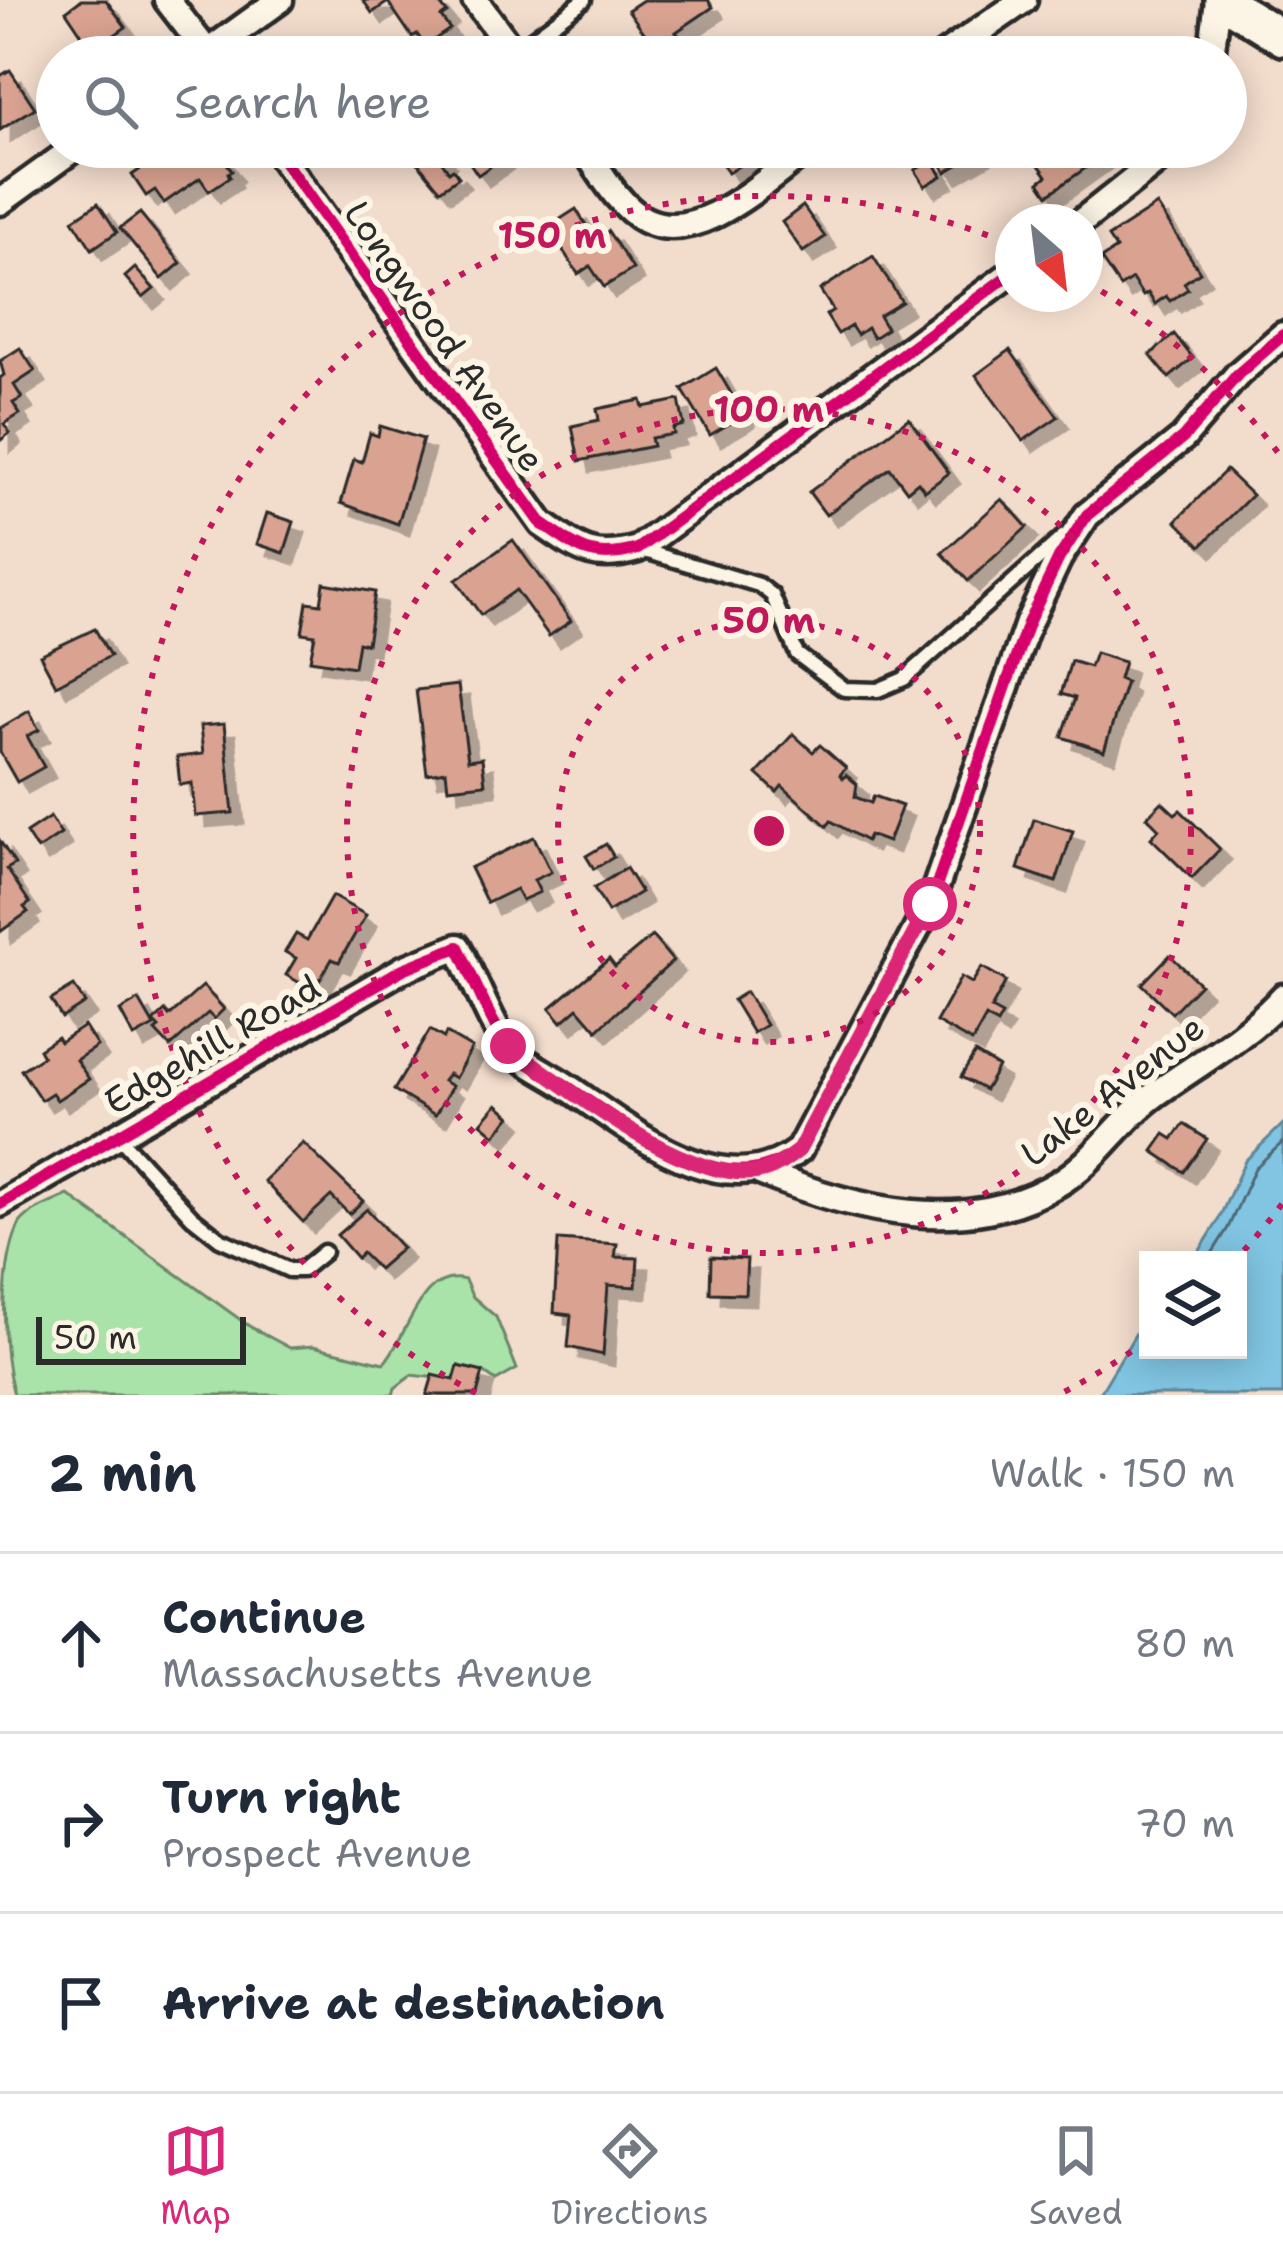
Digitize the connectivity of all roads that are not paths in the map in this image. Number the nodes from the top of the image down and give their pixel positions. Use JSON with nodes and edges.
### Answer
{"nodes":[{"id":1,"x":167,"y":0,"type":"edge"},
{"id":2,"x":280,"y":0,"type":"edge"},
{"id":3,"x":475,"y":0,"type":"edge"},
{"id":4,"x":584,"y":0,"type":"edge"},
{"id":5,"x":1024,"y":0,"type":"edge"},
{"id":6,"x":1220,"y":0,"type":"edge"},
{"id":7,"x":193,"y":36,"type":"edge"},
{"id":8,"x":232,"y":36,"type":"edge"},
{"id":9,"x":501,"y":36,"type":"edge"},
{"id":10,"x":539,"y":36,"type":"edge"},
{"id":11,"x":972,"y":36,"type":"edge"},
{"id":12,"x":1214,"y":36,"type":"edge"},
{"id":13,"x":1283,"y":38,"type":"edge"},
{"id":14,"x":47,"y":168,"type":"edge"},
{"id":15,"x":289,"y":168,"type":"edge"},
{"id":16,"x":598,"y":168,"type":"edge"},
{"id":17,"x":781,"y":168,"type":"edge"},
{"id":18,"x":1149,"y":168,"type":"edge"},
{"id":19,"x":0,"y":202,"type":"edge"},
{"id":20,"x":1103,"y":205,"type":"edge"},
{"id":21,"x":995,"y":285,"type":"edge"},
{"id":22,"x":1283,"y":334,"type":"edge"},
{"id":23,"x":1087,"y":515,"type":"junction"},
{"id":24,"x":638,"y":549,"type":"junction"},
{"id":25,"x":458,"y":946,"type":"joint"},
{"id":26,"x":1283,"y":997,"type":"edge"},
{"id":27,"x":116,"y":1134,"type":"junction"},
{"id":28,"x":760,"y":1172,"type":"junction"},
{"id":29,"x":1,"y":1202,"type":"edge"},
{"id":30,"x":324,"y":1252,"type":"dead end"}],
"edges":[{"from":1,"to":7,"type":"street"},
{"from":2,"to":8,"type":"street"},
{"from":3,"to":9,"type":"street"},
{"from":4,"to":10,"type":"lane"},
{"from":5,"to":11,"type":"street"},
{"from":6,"to":12,"type":"street"},
{"from":6,"to":13,"type":"street"},
{"from":14,"to":19,"type":"street"},
{"from":15,"to":24,"type":"street","name":"Longwood Avenue"},
{"from":16,"to":17,"type":"street"},
{"from":18,"to":20,"type":"street"},
{"from":21,"to":24,"type":"street"},
{"from":22,"to":23,"type":"street"},
{"from":23,"to":24,"type":"lane"},
{"from":23,"to":28,"type":"street"},
{"from":25,"to":27,"type":"street","name":"Edgehill Road"},
{"from":25,"to":28,"type":"street","name":"Lake Avenue"},
{"from":26,"to":28,"type":"street","name":"Lake Avenue"},
{"from":27,"to":29,"type":"street","name":"Edgehill Road"},
{"from":27,"to":30,"type":"lane"}]}
